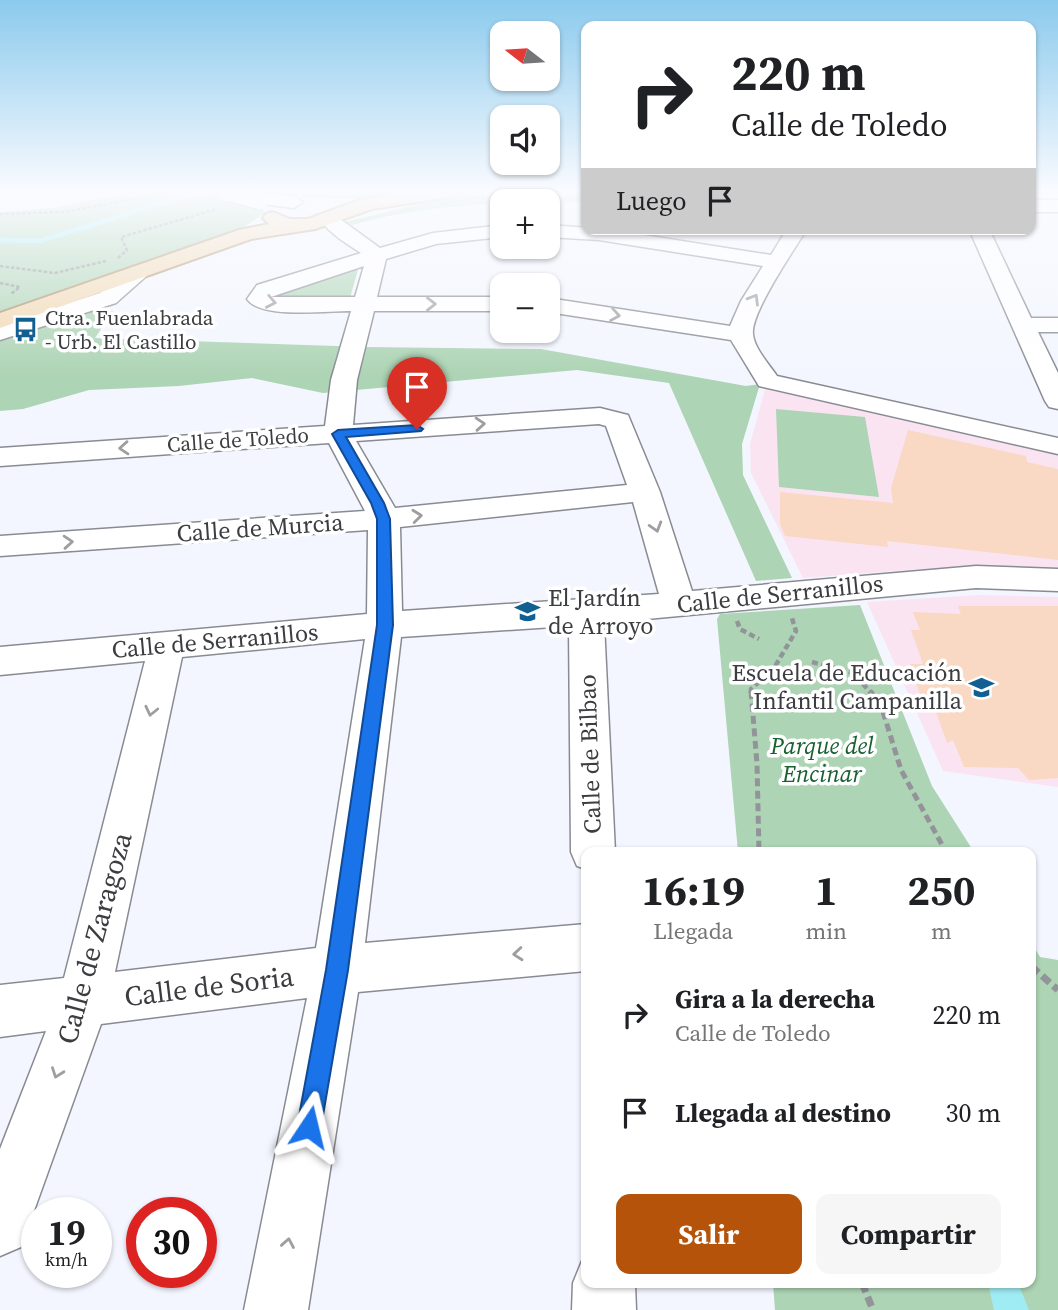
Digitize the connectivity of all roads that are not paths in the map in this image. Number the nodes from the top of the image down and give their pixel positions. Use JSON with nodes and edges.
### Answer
{"nodes":[{"id":1,"x":195,"y":252,"type":"edge"},
{"id":2,"x":373,"y":252,"type":"edge"},
{"id":3,"x":387,"y":252,"type":"edge"},
{"id":4,"x":715,"y":252,"type":"edge"},
{"id":5,"x":784,"y":252,"type":"edge"},
{"id":6,"x":989,"y":252,"type":"edge"},
{"id":7,"x":377,"y":255,"type":"junction"},
{"id":8,"x":778,"y":262,"type":"junction"},
{"id":9,"x":140,"y":272,"type":"junction"},
{"id":10,"x":363,"y":304,"type":"junction"},
{"id":11,"x":490,"y":304,"type":"edge"},
{"id":12,"x":560,"y":307,"type":"edge"},
{"id":13,"x":0,"y":321,"type":"edge"},
{"id":14,"x":1021,"y":325,"type":"junction"},
{"id":15,"x":1058,"y":326,"type":"edge"},
{"id":16,"x":0,"y":333,"type":"edge"},
{"id":17,"x":741,"y":335,"type":"junction"},
{"id":18,"x":1058,"y":401,"type":"edge"},
{"id":19,"x":338,"y":434,"type":"junction"},
{"id":20,"x":1058,"y":446,"type":"edge"},
{"id":21,"x":0,"y":457,"type":"edge"},
{"id":22,"x":645,"y":492,"type":"junction"},
{"id":23,"x":384,"y":519,"type":"junction"},
{"id":24,"x":0,"y":546,"type":"edge"},
{"id":25,"x":1058,"y":580,"type":"edge"},
{"id":26,"x":679,"y":604,"type":"junction"},
{"id":27,"x":586,"y":613,"type":"junction"},
{"id":28,"x":385,"y":625,"type":"junction"},
{"id":29,"x":167,"y":644,"type":"junction"},
{"id":30,"x":0,"y":661,"type":"edge"},
{"id":31,"x":593,"y":847,"type":"edge"},
{"id":32,"x":581,"y":948,"type":"edge"},
{"id":33,"x":337,"y":970,"type":"junction"},
{"id":34,"x":83,"y":1002,"type":"junction"},
{"id":35,"x":0,"y":1011,"type":"edge"},
{"id":36,"x":0,"y":1226,"type":"edge"},
{"id":37,"x":604,"y":1288,"type":"edge"},
{"id":38,"x":276,"y":1310,"type":"edge"},
{"id":39,"x":604,"y":1310,"type":"edge"}],
"edges":[{"from":1,"to":9,"type":"main road"},
{"from":2,"to":7,"type":"street"},
{"from":3,"to":7,"type":"street"},
{"from":4,"to":8,"type":"street"},
{"from":5,"to":8,"type":"street"},
{"from":6,"to":14,"type":"street"},
{"from":7,"to":10,"type":"street"},
{"from":7,"to":10,"type":"street","one_way":true},
{"from":17,"to":8,"type":"street","one_way":true},
{"from":9,"to":13,"type":"main road"},
{"from":9,"to":16,"type":"street"},
{"from":10,"to":11,"type":"street","one_way":true},
{"from":10,"to":19,"type":"street"},
{"from":12,"to":17,"type":"street","one_way":true},
{"from":14,"to":15,"type":"street"},
{"from":14,"to":18,"type":"street"},
{"from":17,"to":20,"type":"street"},
{"from":19,"to":21,"type":"street","name":"Calle de Toledo","one_way":true},
{"from":19,"to":22,"type":"street","name":"Calle de Toledo","one_way":true},
{"from":19,"to":23,"type":"street"},
{"from":23,"to":22,"type":"street","name":"Calle de Murcia","one_way":true},
{"from":22,"to":26,"type":"street","name":"Calle de Toledo","one_way":true},
{"from":24,"to":23,"type":"street","name":"Calle de Murcia","one_way":true},
{"from":23,"to":28,"type":"street"},
{"from":25,"to":26,"type":"street","name":"Calle de Serranillos"},
{"from":26,"to":27,"type":"street","name":"Calle de Serranillos"},
{"from":27,"to":28,"type":"street","name":"Calle de Serranillos"},
{"from":27,"to":31,"type":"street","name":"Calle de Bilbao"},
{"from":28,"to":29,"type":"street","name":"Calle de Serranillos"},
{"from":28,"to":33,"type":"street"},
{"from":29,"to":30,"type":"street","name":"Calle de Serranillos"},
{"from":29,"to":34,"type":"street","name":"Calle de Zaragoza","one_way":true},
{"from":32,"to":33,"type":"street","name":"Calle de Soria","one_way":true},
{"from":33,"to":34,"type":"street","name":"Calle de Soria"},
{"from":38,"to":33,"type":"street","one_way":true},
{"from":34,"to":35,"type":"street","name":"Calle de Soria"},
{"from":34,"to":36,"type":"street","name":"Calle de Zaragoza","one_way":true},
{"from":37,"to":39,"type":"street"}]}
